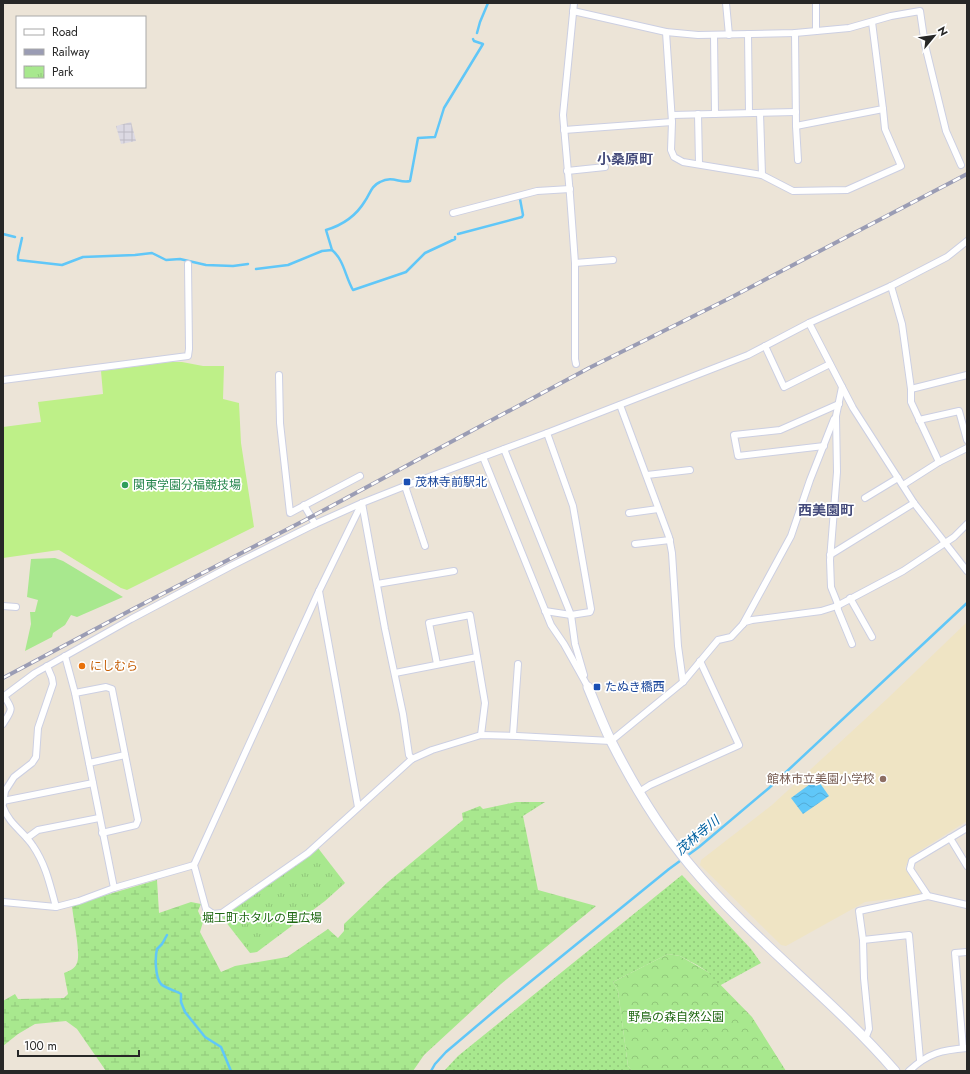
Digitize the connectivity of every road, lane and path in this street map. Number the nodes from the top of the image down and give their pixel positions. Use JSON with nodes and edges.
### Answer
{"nodes":[{"id":1,"x":574,"y":3,"type":"edge"},
{"id":2,"x":726,"y":3,"type":"edge"},
{"id":3,"x":816,"y":3,"type":"edge"},
{"id":4,"x":573,"y":11,"type":"junction"},
{"id":5,"x":872,"y":22,"type":"junction"},
{"id":6,"x":816,"y":31,"type":"junction"},
{"id":7,"x":666,"y":32,"type":"junction"},
{"id":8,"x":795,"y":33,"type":"junction"},
{"id":9,"x":748,"y":34,"type":"junction"},
{"id":10,"x":714,"y":35,"type":"junction"},
{"id":11,"x":729,"y":35,"type":"junction"},
{"id":12,"x":883,"y":109,"type":"junction"},
{"id":13,"x":796,"y":112,"type":"junction"},
{"id":14,"x":749,"y":113,"type":"junction"},
{"id":15,"x":760,"y":113,"type":"junction"},
{"id":16,"x":672,"y":114,"type":"junction"},
{"id":17,"x":698,"y":114,"type":"junction"},
{"id":18,"x":715,"y":114,"type":"junction"},
{"id":19,"x":672,"y":122,"type":"junction"},
{"id":20,"x":796,"y":126,"type":"junction"},
{"id":21,"x":564,"y":130,"type":"junction"},
{"id":22,"x":798,"y":160,"type":"dead end"},
{"id":23,"x":699,"y":164,"type":"junction"},
{"id":24,"x":961,"y":165,"type":"dead end"},
{"id":25,"x":605,"y":167,"type":"dead end"},
{"id":26,"x":567,"y":171,"type":"junction"},
{"id":27,"x":762,"y":175,"type":"junction"},
{"id":28,"x":570,"y":189,"type":"junction"},
{"id":29,"x":454,"y":213,"type":"dead end"},
{"id":30,"x":967,"y":241,"type":"edge"},
{"id":31,"x":613,"y":260,"type":"dead end"},
{"id":32,"x":574,"y":263,"type":"junction"},
{"id":33,"x":188,"y":264,"type":"dead end"},
{"id":34,"x":891,"y":286,"type":"junction"},
{"id":35,"x":809,"y":323,"type":"junction"},
{"id":36,"x":764,"y":346,"type":"junction"},
{"id":37,"x":576,"y":364,"type":"dead end"},
{"id":38,"x":830,"y":364,"type":"junction"},
{"id":39,"x":279,"y":375,"type":"dead end"},
{"id":40,"x":967,"y":375,"type":"edge"},
{"id":41,"x":3,"y":380,"type":"edge"},
{"id":42,"x":842,"y":387,"type":"junction"},
{"id":43,"x":910,"y":389,"type":"junction"},
{"id":44,"x":838,"y":404,"type":"junction"},
{"id":45,"x":620,"y":405,"type":"junction"},
{"id":46,"x":836,"y":416,"type":"junction"},
{"id":47,"x":919,"y":420,"type":"junction"},
{"id":48,"x":547,"y":433,"type":"junction"},
{"id":49,"x":967,"y":440,"type":"edge"},
{"id":50,"x":824,"y":446,"type":"junction"},
{"id":51,"x":967,"y":448,"type":"edge"},
{"id":52,"x":504,"y":449,"type":"junction"},
{"id":53,"x":483,"y":457,"type":"junction"},
{"id":54,"x":939,"y":462,"type":"junction"},
{"id":55,"x":690,"y":470,"type":"dead end"},
{"id":56,"x":647,"y":475,"type":"junction"},
{"id":57,"x":360,"y":476,"type":"dead end"},
{"id":58,"x":898,"y":478,"type":"junction"},
{"id":59,"x":903,"y":485,"type":"junction"},
{"id":60,"x":405,"y":486,"type":"junction"},
{"id":61,"x":865,"y":498,"type":"dead end"},
{"id":62,"x":362,"y":503,"type":"junction"},
{"id":63,"x":914,"y":503,"type":"junction"},
{"id":64,"x":304,"y":505,"type":"junction"},
{"id":65,"x":658,"y":509,"type":"junction"},
{"id":66,"x":629,"y":512,"type":"dead end"},
{"id":67,"x":315,"y":524,"type":"junction"},
{"id":68,"x":967,"y":524,"type":"edge"},
{"id":69,"x":670,"y":540,"type":"junction"},
{"id":70,"x":946,"y":543,"type":"junction"},
{"id":71,"x":635,"y":544,"type":"dead end"},
{"id":72,"x":425,"y":546,"type":"dead end"},
{"id":73,"x":830,"y":555,"type":"junction"},
{"id":74,"x":454,"y":571,"type":"dead end"},
{"id":75,"x":967,"y":571,"type":"edge"},
{"id":76,"x":377,"y":584,"type":"junction"},
{"id":77,"x":319,"y":591,"type":"junction"},
{"id":78,"x":850,"y":598,"type":"junction"},
{"id":79,"x":3,"y":606,"type":"edge"},
{"id":80,"x":837,"y":606,"type":"junction"},
{"id":81,"x":16,"y":607,"type":"dead end"},
{"id":82,"x":545,"y":611,"type":"junction"},
{"id":83,"x":571,"y":615,"type":"junction"},
{"id":84,"x":745,"y":622,"type":"junction"},
{"id":85,"x":872,"y":637,"type":"dead end"},
{"id":86,"x":852,"y":644,"type":"dead end"},
{"id":87,"x":65,"y":656,"type":"junction"},
{"id":88,"x":477,"y":657,"type":"junction"},
{"id":89,"x":700,"y":661,"type":"junction"},
{"id":90,"x":437,"y":664,"type":"junction"},
{"id":91,"x":518,"y":664,"type":"dead end"},
{"id":92,"x":47,"y":666,"type":"junction"},
{"id":93,"x":395,"y":673,"type":"junction"},
{"id":94,"x":682,"y":682,"type":"junction"},
{"id":95,"x":588,"y":687,"type":"junction"},
{"id":96,"x":75,"y":693,"type":"junction"},
{"id":97,"x":3,"y":697,"type":"edge"},
{"id":98,"x":3,"y":724,"type":"edge"},
{"id":99,"x":482,"y":735,"type":"junction"},
{"id":100,"x":513,"y":736,"type":"junction"},
{"id":101,"x":611,"y":741,"type":"junction"},
{"id":102,"x":125,"y":755,"type":"junction"},
{"id":103,"x":412,"y":759,"type":"junction"},
{"id":104,"x":89,"y":763,"type":"junction"},
{"id":105,"x":93,"y":783,"type":"junction"},
{"id":106,"x":639,"y":792,"type":"junction"},
{"id":107,"x":3,"y":801,"type":"edge"},
{"id":108,"x":3,"y":806,"type":"edge"},
{"id":109,"x":358,"y":807,"type":"junction"},
{"id":110,"x":99,"y":818,"type":"junction"},
{"id":111,"x":967,"y":828,"type":"edge"},
{"id":112,"x":102,"y":833,"type":"junction"},
{"id":113,"x":26,"y":838,"type":"junction"},
{"id":114,"x":950,"y":838,"type":"junction"},
{"id":115,"x":194,"y":865,"type":"junction"},
{"id":116,"x":967,"y":866,"type":"edge"},
{"id":117,"x":114,"y":888,"type":"junction"},
{"id":118,"x":928,"y":896,"type":"junction"},
{"id":119,"x":3,"y":902,"type":"edge"},
{"id":120,"x":967,"y":905,"type":"edge"},
{"id":121,"x":56,"y":907,"type":"junction"},
{"id":122,"x":863,"y":940,"type":"junction"},
{"id":123,"x":967,"y":952,"type":"edge"},
{"id":124,"x":865,"y":1039,"type":"junction"},
{"id":125,"x":965,"y":1048,"type":"edge"},
{"id":126,"x":920,"y":1060,"type":"junction"},
{"id":127,"x":895,"y":1071,"type":"edge"},
{"id":128,"x":909,"y":1071,"type":"edge"}],
"edges":[{"from":1,"to":4,"type":"street"},
{"from":2,"to":11,"type":"street"},
{"from":3,"to":6,"type":"street"},
{"from":4,"to":7,"type":"street"},
{"from":4,"to":21,"type":"street"},
{"from":5,"to":6,"type":"street"},
{"from":5,"to":12,"type":"street"},
{"from":5,"to":24,"type":"street"},
{"from":6,"to":8,"type":"street"},
{"from":7,"to":10,"type":"street"},
{"from":7,"to":16,"type":"street"},
{"from":8,"to":9,"type":"street"},
{"from":8,"to":13,"type":"street"},
{"from":9,"to":11,"type":"street"},
{"from":9,"to":14,"type":"street"},
{"from":10,"to":11,"type":"street"},
{"from":10,"to":18,"type":"street"},
{"from":12,"to":20,"type":"street"},
{"from":12,"to":27,"type":"street"},
{"from":13,"to":15,"type":"street"},
{"from":13,"to":20,"type":"street"},
{"from":14,"to":15,"type":"street"},
{"from":14,"to":18,"type":"street"},
{"from":15,"to":27,"type":"street"},
{"from":16,"to":17,"type":"street"},
{"from":16,"to":19,"type":"street"},
{"from":17,"to":18,"type":"street"},
{"from":17,"to":23,"type":"street"},
{"from":19,"to":21,"type":"street"},
{"from":19,"to":23,"type":"street"},
{"from":20,"to":22,"type":"street"},
{"from":21,"to":26,"type":"street"},
{"from":23,"to":27,"type":"street"},
{"from":25,"to":26,"type":"street"},
{"from":26,"to":28,"type":"street"},
{"from":28,"to":29,"type":"street"},
{"from":28,"to":32,"type":"street"},
{"from":30,"to":34,"type":"street"},
{"from":31,"to":32,"type":"street"},
{"from":32,"to":37,"type":"street"},
{"from":33,"to":41,"type":"street"},
{"from":34,"to":35,"type":"street"},
{"from":34,"to":43,"type":"street"},
{"from":35,"to":36,"type":"street"},
{"from":35,"to":38,"type":"street"},
{"from":36,"to":38,"type":"street"},
{"from":36,"to":45,"type":"street"},
{"from":38,"to":42,"type":"street"},
{"from":39,"to":64,"type":"street"},
{"from":40,"to":43,"type":"street"},
{"from":42,"to":44,"type":"street"},
{"from":42,"to":58,"type":"street"},
{"from":43,"to":47,"type":"street"},
{"from":44,"to":46,"type":"street"},
{"from":44,"to":50,"type":"street"},
{"from":45,"to":48,"type":"street"},
{"from":45,"to":56,"type":"street"},
{"from":46,"to":50,"type":"street"},
{"from":46,"to":73,"type":"street"},
{"from":47,"to":49,"type":"street"},
{"from":47,"to":54,"type":"street"},
{"from":48,"to":52,"type":"street"},
{"from":48,"to":83,"type":"street"},
{"from":50,"to":84,"type":"street"},
{"from":51,"to":54,"type":"street"},
{"from":52,"to":53,"type":"street"},
{"from":52,"to":83,"type":"street"},
{"from":53,"to":60,"type":"street"},
{"from":53,"to":82,"type":"street"},
{"from":54,"to":59,"type":"street"},
{"from":55,"to":56,"type":"street"},
{"from":56,"to":65,"type":"street"},
{"from":57,"to":64,"type":"street"},
{"from":58,"to":59,"type":"street"},
{"from":58,"to":61,"type":"street"},
{"from":59,"to":63,"type":"street"},
{"from":60,"to":62,"type":"street"},
{"from":60,"to":72,"type":"street"},
{"from":62,"to":67,"type":"street"},
{"from":62,"to":76,"type":"street"},
{"from":62,"to":77,"type":"street"},
{"from":63,"to":70,"type":"street"},
{"from":63,"to":73,"type":"street"},
{"from":64,"to":67,"type":"street"},
{"from":65,"to":66,"type":"street"},
{"from":65,"to":69,"type":"street"},
{"from":67,"to":87,"type":"street"},
{"from":68,"to":70,"type":"street"},
{"from":69,"to":71,"type":"street"},
{"from":69,"to":94,"type":"street"},
{"from":70,"to":75,"type":"street"},
{"from":70,"to":78,"type":"street"},
{"from":73,"to":80,"type":"street"},
{"from":74,"to":76,"type":"street"},
{"from":76,"to":93,"type":"street"},
{"from":77,"to":109,"type":"street"},
{"from":77,"to":115,"type":"street"},
{"from":78,"to":80,"type":"street"},
{"from":78,"to":85,"type":"street"},
{"from":79,"to":81,"type":"street"},
{"from":80,"to":84,"type":"street"},
{"from":80,"to":86,"type":"street"},
{"from":82,"to":83,"type":"street"},
{"from":82,"to":95,"type":"street"},
{"from":83,"to":95,"type":"street"},
{"from":84,"to":89,"type":"street"},
{"from":87,"to":92,"type":"street"},
{"from":87,"to":96,"type":"street"},
{"from":88,"to":90,"type":"street"},
{"from":88,"to":90,"type":"street"},
{"from":88,"to":99,"type":"street"},
{"from":89,"to":94,"type":"street"},
{"from":89,"to":106,"type":"street"},
{"from":90,"to":93,"type":"street"},
{"from":91,"to":100,"type":"street"},
{"from":92,"to":97,"type":"street"},
{"from":92,"to":107,"type":"street"},
{"from":93,"to":103,"type":"street"},
{"from":94,"to":101,"type":"street"},
{"from":95,"to":101,"type":"street"},
{"from":96,"to":102,"type":"street"},
{"from":96,"to":104,"type":"street"},
{"from":97,"to":98,"type":"street"},
{"from":99,"to":100,"type":"street"},
{"from":99,"to":103,"type":"street"},
{"from":100,"to":101,"type":"street"},
{"from":101,"to":106,"type":"street"},
{"from":102,"to":104,"type":"street"},
{"from":102,"to":112,"type":"street"},
{"from":103,"to":109,"type":"street"},
{"from":104,"to":105,"type":"street"},
{"from":105,"to":107,"type":"street"},
{"from":105,"to":110,"type":"street"},
{"from":106,"to":124,"type":"street"},
{"from":107,"to":108,"type":"street"},
{"from":108,"to":113,"type":"street"},
{"from":109,"to":115,"type":"street"},
{"from":110,"to":112,"type":"street"},
{"from":110,"to":113,"type":"street"},
{"from":111,"to":114,"type":"street"},
{"from":112,"to":117,"type":"street"},
{"from":113,"to":121,"type":"street"},
{"from":114,"to":116,"type":"street"},
{"from":114,"to":118,"type":"street"},
{"from":115,"to":117,"type":"street"},
{"from":117,"to":121,"type":"street"},
{"from":118,"to":120,"type":"street"},
{"from":118,"to":122,"type":"street"},
{"from":119,"to":121,"type":"street"},
{"from":122,"to":124,"type":"street"},
{"from":122,"to":126,"type":"street"},
{"from":123,"to":125,"type":"street"},
{"from":124,"to":127,"type":"street"},
{"from":125,"to":126,"type":"street"},
{"from":126,"to":128,"type":"street"}]}
